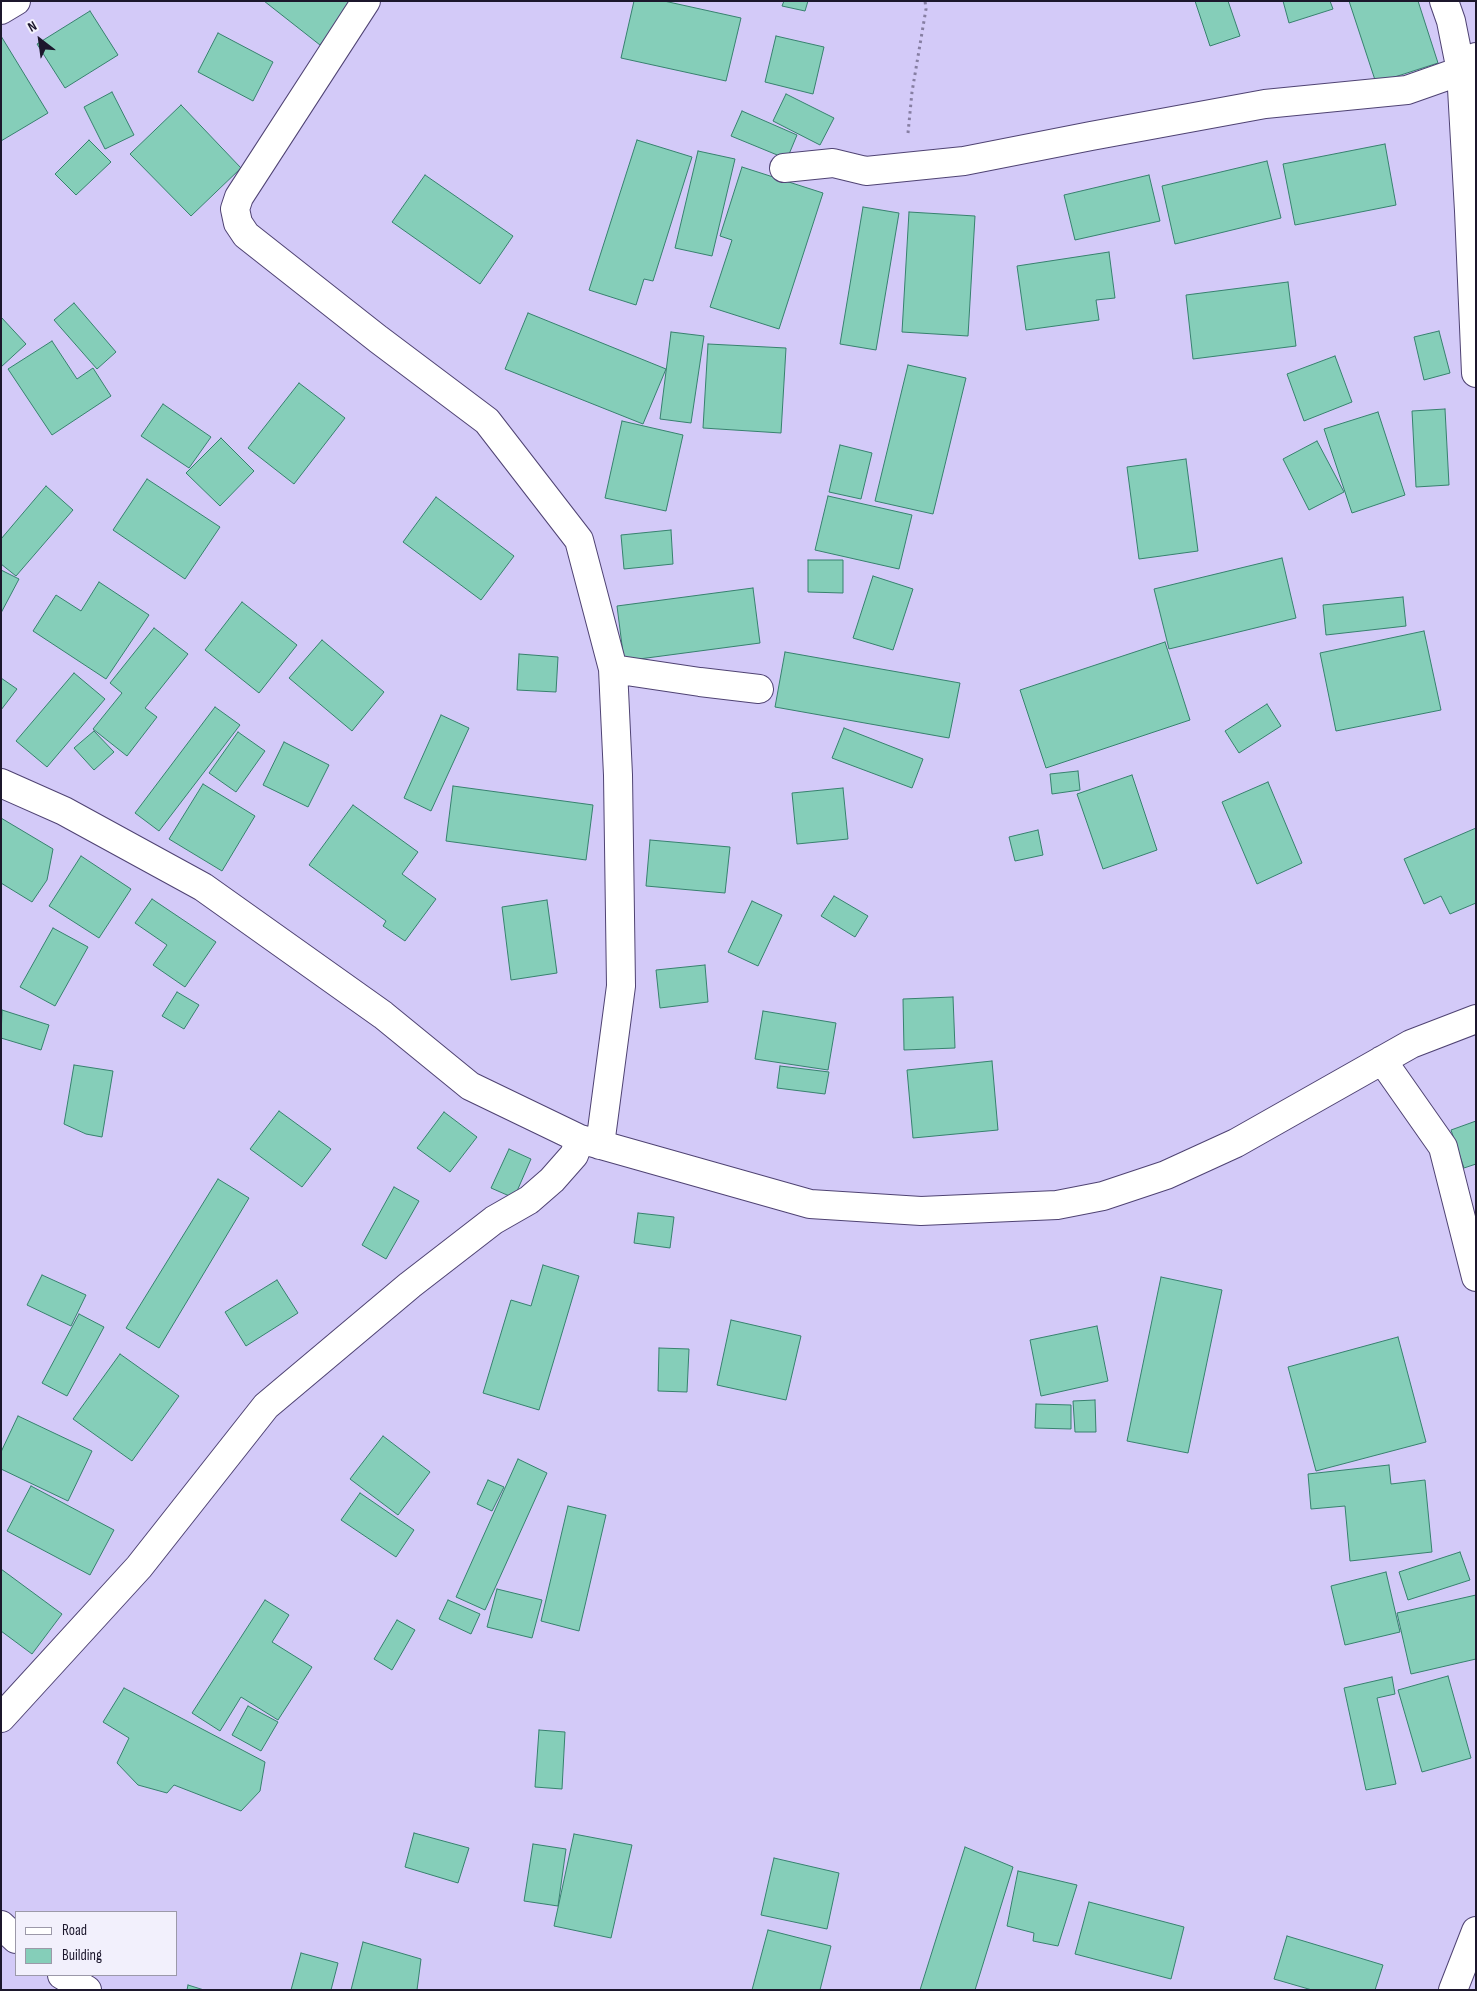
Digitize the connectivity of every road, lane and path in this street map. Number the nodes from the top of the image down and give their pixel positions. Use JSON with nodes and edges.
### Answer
{"nodes":[{"id":1,"x":16,"y":1,"type":"edge"},
{"id":2,"x":366,"y":1,"type":"edge"},
{"id":3,"x":925,"y":1,"type":"edge"},
{"id":4,"x":1444,"y":1,"type":"edge"},
{"id":5,"x":1,"y":10,"type":"edge"},
{"id":6,"x":1468,"y":64,"type":"edge"},
{"id":7,"x":921,"y":166,"type":"junction"},
{"id":8,"x":784,"y":168,"type":"dead end"},
{"id":9,"x":1476,"y":373,"type":"edge"},
{"id":10,"x":613,"y":669,"type":"junction"},
{"id":11,"x":759,"y":689,"type":"dead end"},
{"id":12,"x":1,"y":782,"type":"edge"},
{"id":13,"x":1476,"y":1018,"type":"edge"},
{"id":14,"x":1382,"y":1060,"type":"junction"},
{"id":15,"x":590,"y":1142,"type":"junction"},
{"id":16,"x":1476,"y":1277,"type":"edge"},
{"id":17,"x":1,"y":1718,"type":"edge"},
{"id":18,"x":1,"y":1926,"type":"edge"},
{"id":19,"x":1476,"y":1930,"type":"edge"},
{"id":20,"x":15,"y":1938,"type":"edge"},
{"id":21,"x":64,"y":1976,"type":"edge"},
{"id":22,"x":87,"y":1990,"type":"edge"},
{"id":23,"x":1453,"y":1990,"type":"edge"}],
"edges":[{"from":1,"to":5,"type":"street"},
{"from":2,"to":10,"type":"street"},
{"from":3,"to":7,"type":"path"},
{"from":4,"to":6,"type":"street"},
{"from":6,"to":7,"type":"street"},
{"from":6,"to":9,"type":"street"},
{"from":7,"to":8,"type":"street"},
{"from":10,"to":11,"type":"street"},
{"from":10,"to":15,"type":"street"},
{"from":12,"to":15,"type":"street"},
{"from":13,"to":14,"type":"street"},
{"from":14,"to":15,"type":"street"},
{"from":14,"to":16,"type":"street"},
{"from":15,"to":17,"type":"street"},
{"from":18,"to":20,"type":"street"},
{"from":19,"to":23,"type":"street"},
{"from":21,"to":22,"type":"street"}]}
